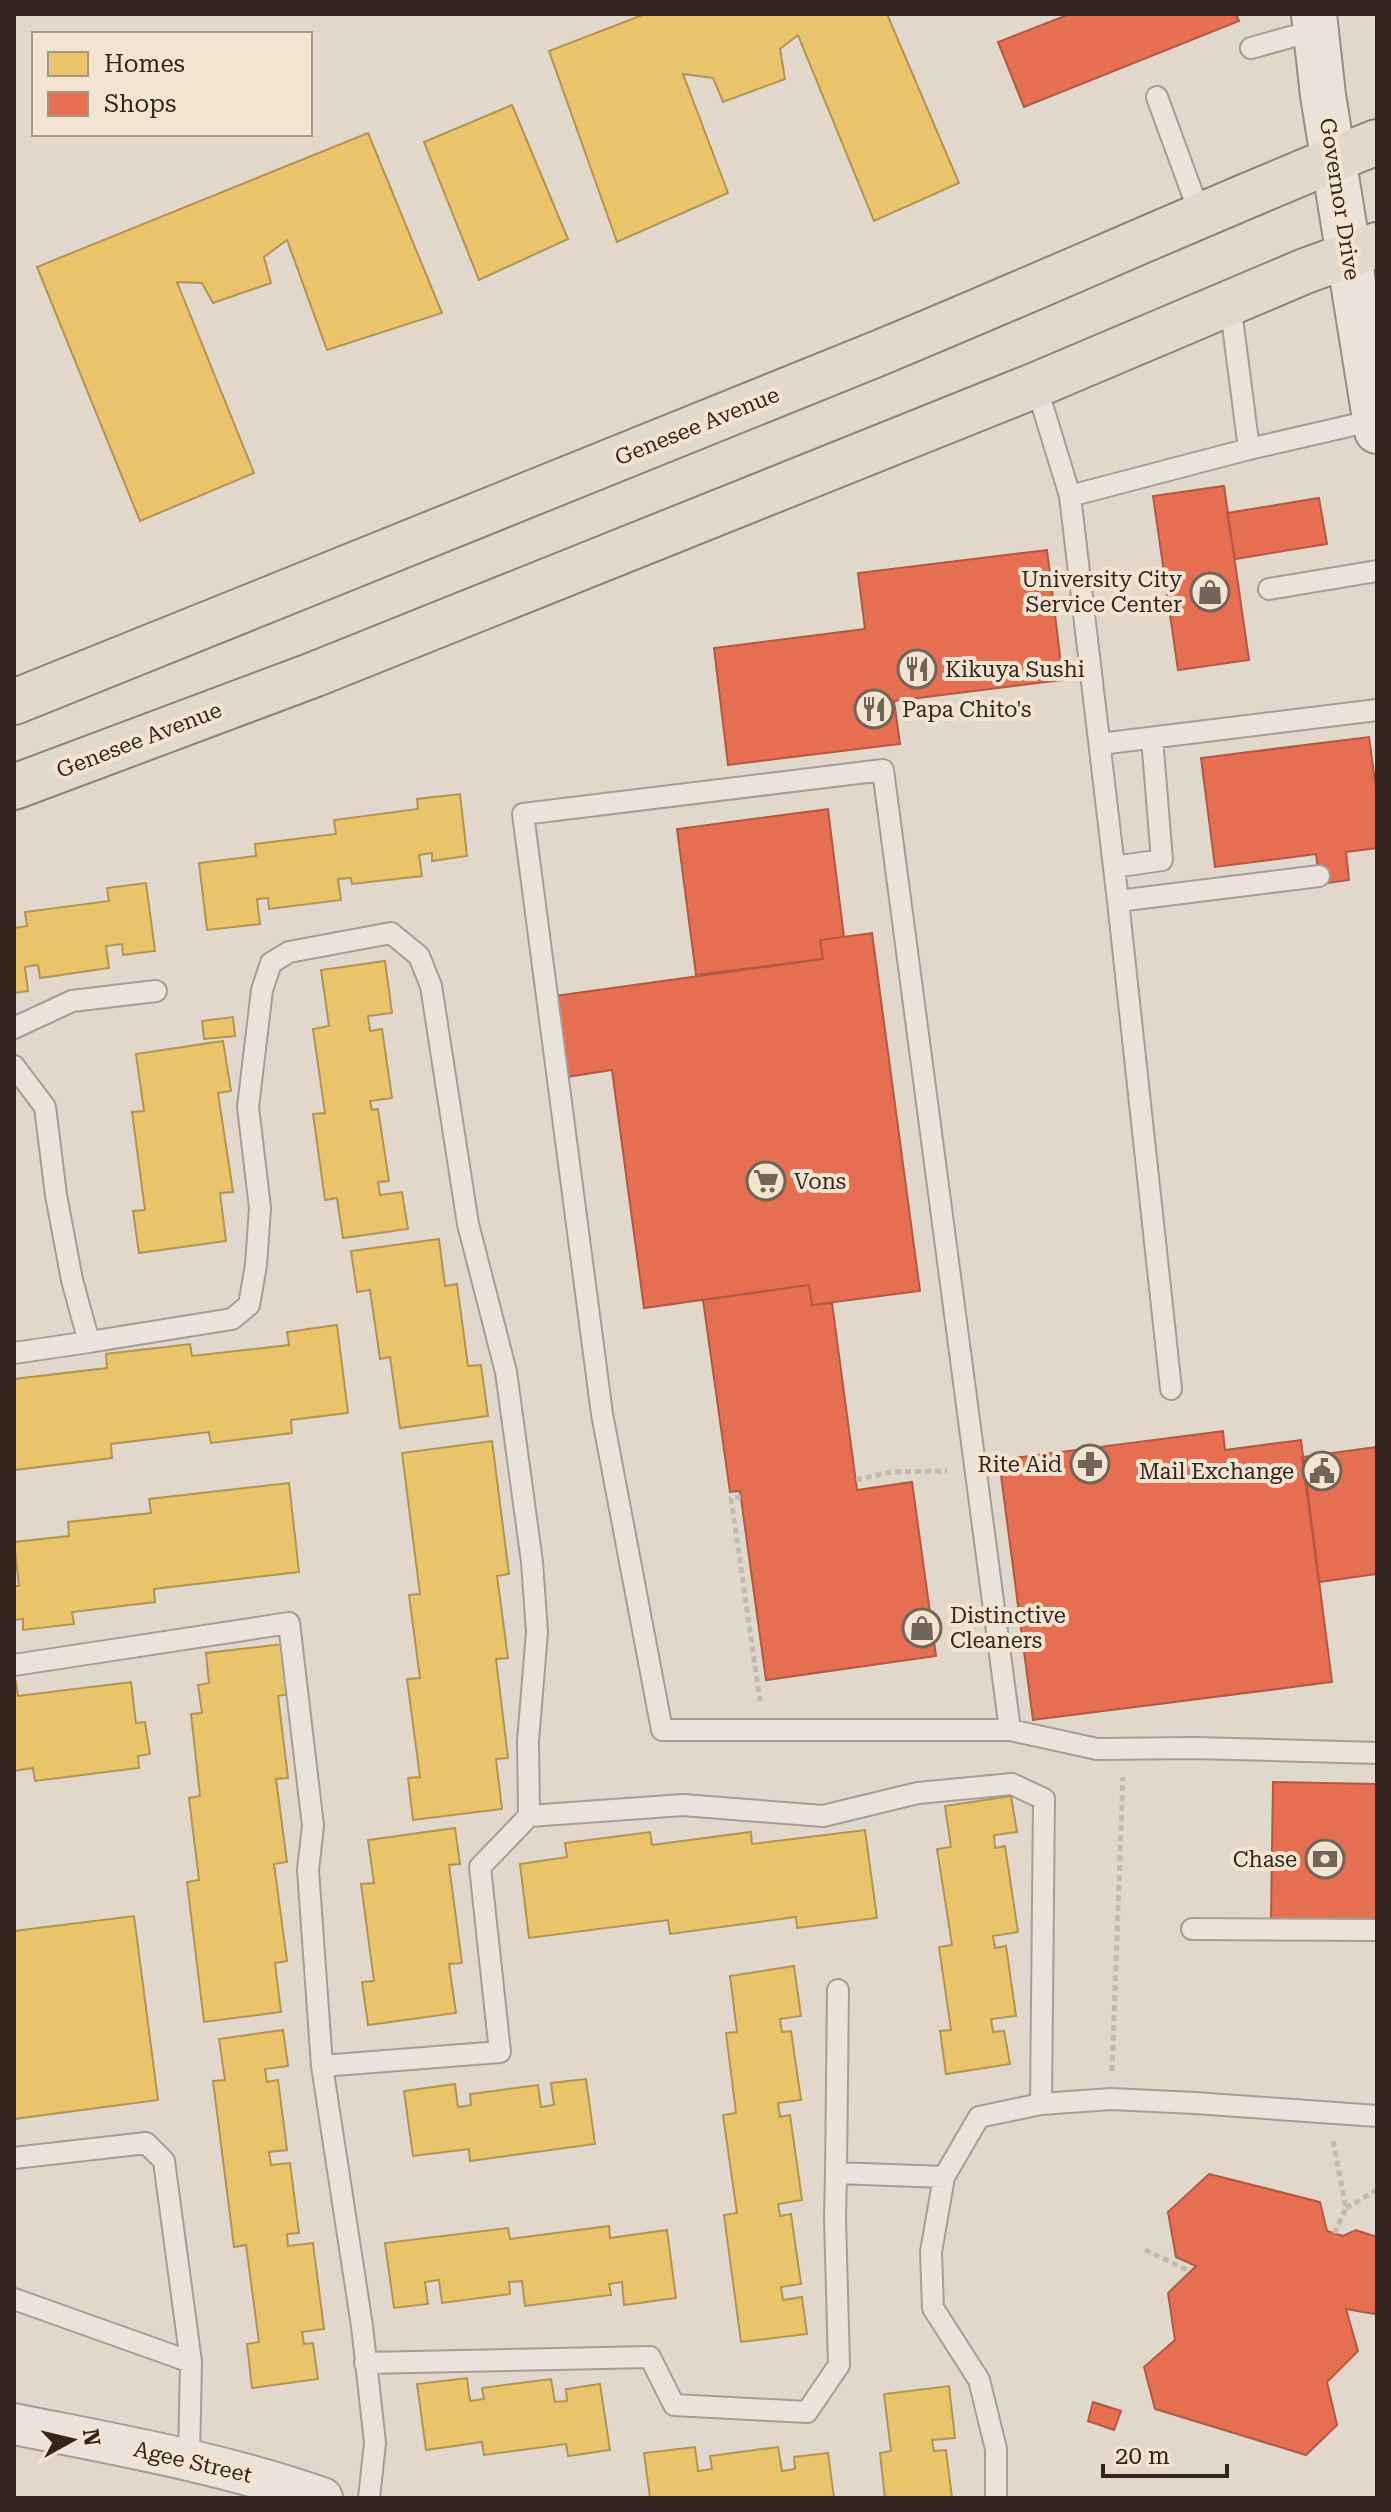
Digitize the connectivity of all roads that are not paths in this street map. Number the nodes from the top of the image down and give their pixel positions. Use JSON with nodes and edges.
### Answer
{"nodes":[{"id":1,"x":1315,"y":22,"type":"edge"},
{"id":2,"x":1251,"y":48,"type":"dead end"},
{"id":3,"x":1157,"y":97,"type":"dead end"},
{"id":4,"x":1377,"y":142,"type":"edge"},
{"id":5,"x":1335,"y":159,"type":"junction"},
{"id":6,"x":1201,"y":217,"type":"junction"},
{"id":7,"x":1363,"y":251,"type":"edge"},
{"id":8,"x":1230,"y":303,"type":"junction"},
{"id":9,"x":1036,"y":385,"type":"junction"},
{"id":10,"x":1376,"y":426,"type":"edge"},
{"id":11,"x":1249,"y":449,"type":"junction"},
{"id":12,"x":1070,"y":496,"type":"junction"},
{"id":13,"x":1377,"y":571,"type":"edge"},
{"id":14,"x":1269,"y":589,"type":"dead end"},
{"id":15,"x":14,"y":702,"type":"edge"},
{"id":16,"x":1377,"y":710,"type":"edge"},
{"id":17,"x":1152,"y":738,"type":"junction"},
{"id":18,"x":1100,"y":744,"type":"junction"},
{"id":19,"x":14,"y":787,"type":"edge"},
{"id":20,"x":1114,"y":867,"type":"junction"},
{"id":21,"x":1319,"y":876,"type":"dead end"},
{"id":22,"x":1118,"y":901,"type":"junction"},
{"id":23,"x":156,"y":991,"type":"dead end"},
{"id":24,"x":14,"y":1028,"type":"edge"},
{"id":25,"x":14,"y":1066,"type":"edge"},
{"id":26,"x":89,"y":1342,"type":"junction"},
{"id":27,"x":14,"y":1353,"type":"edge"},
{"id":28,"x":1171,"y":1389,"type":"dead end"},
{"id":29,"x":14,"y":1665,"type":"edge"},
{"id":30,"x":1010,"y":1730,"type":"junction"},
{"id":31,"x":1377,"y":1753,"type":"edge"},
{"id":32,"x":529,"y":1816,"type":"junction"},
{"id":33,"x":1192,"y":1929,"type":"dead end"},
{"id":34,"x":1377,"y":1930,"type":"edge"},
{"id":35,"x":838,"y":1990,"type":"dead end"},
{"id":36,"x":322,"y":2066,"type":"junction"},
{"id":37,"x":1041,"y":2104,"type":"junction"},
{"id":38,"x":1377,"y":2116,"type":"edge"},
{"id":39,"x":14,"y":2158,"type":"edge"},
{"id":40,"x":836,"y":2173,"type":"junction"},
{"id":41,"x":944,"y":2177,"type":"junction"},
{"id":42,"x":14,"y":2299,"type":"edge"},
{"id":43,"x":191,"y":2362,"type":"junction"},
{"id":44,"x":365,"y":2363,"type":"junction"},
{"id":45,"x":14,"y":2424,"type":"edge"},
{"id":46,"x":189,"y":2458,"type":"junction"},
{"id":47,"x":322,"y":2498,"type":"edge"},
{"id":48,"x":369,"y":2498,"type":"edge"},
{"id":49,"x":996,"y":2498,"type":"edge"}],
"edges":[{"from":1,"to":2,"type":"lane"},
{"from":1,"to":5,"type":"main road","name":"Governor Drive"},
{"from":3,"to":6,"type":"lane"},
{"from":4,"to":5,"type":"main road","name":"Genesee Avenue"},
{"from":5,"to":6,"type":"main road","name":"Genesee Avenue"},
{"from":5,"to":7,"type":"main road","name":"Governor Drive"},
{"from":6,"to":15,"type":"main road","name":"Genesee Avenue"},
{"from":7,"to":8,"type":"main road","name":"Genesee Avenue"},
{"from":7,"to":10,"type":"main road","name":"Governor Drive"},
{"from":8,"to":9,"type":"main road","name":"Genesee Avenue"},
{"from":8,"to":11,"type":"lane"},
{"from":9,"to":12,"type":"lane"},
{"from":9,"to":19,"type":"main road","name":"Genesee Avenue"},
{"from":10,"to":11,"type":"lane"},
{"from":11,"to":12,"type":"lane"},
{"from":12,"to":18,"type":"lane"},
{"from":13,"to":14,"type":"lane"},
{"from":16,"to":17,"type":"lane"},
{"from":17,"to":18,"type":"lane"},
{"from":17,"to":20,"type":"lane"},
{"from":18,"to":20,"type":"lane"},
{"from":20,"to":22,"type":"lane"},
{"from":21,"to":22,"type":"lane"},
{"from":22,"to":28,"type":"lane"},
{"from":23,"to":24,"type":"lane"},
{"from":25,"to":26,"type":"lane"},
{"from":26,"to":27,"type":"lane"},
{"from":26,"to":32,"type":"lane"},
{"from":29,"to":36,"type":"lane"},
{"from":30,"to":30,"type":"lane"},
{"from":30,"to":31,"type":"lane"},
{"from":32,"to":36,"type":"lane"},
{"from":32,"to":37,"type":"lane"},
{"from":33,"to":34,"type":"lane"},
{"from":35,"to":40,"type":"lane"},
{"from":36,"to":44,"type":"lane"},
{"from":37,"to":38,"type":"lane"},
{"from":37,"to":41,"type":"lane"},
{"from":39,"to":43,"type":"lane"},
{"from":40,"to":41,"type":"lane"},
{"from":40,"to":44,"type":"lane"},
{"from":41,"to":49,"type":"lane"},
{"from":42,"to":43,"type":"lane"},
{"from":43,"to":46,"type":"lane"},
{"from":44,"to":48,"type":"lane"},
{"from":45,"to":46,"type":"street","name":"Agee Street"},
{"from":46,"to":47,"type":"street","name":"Agee Street"}]}
